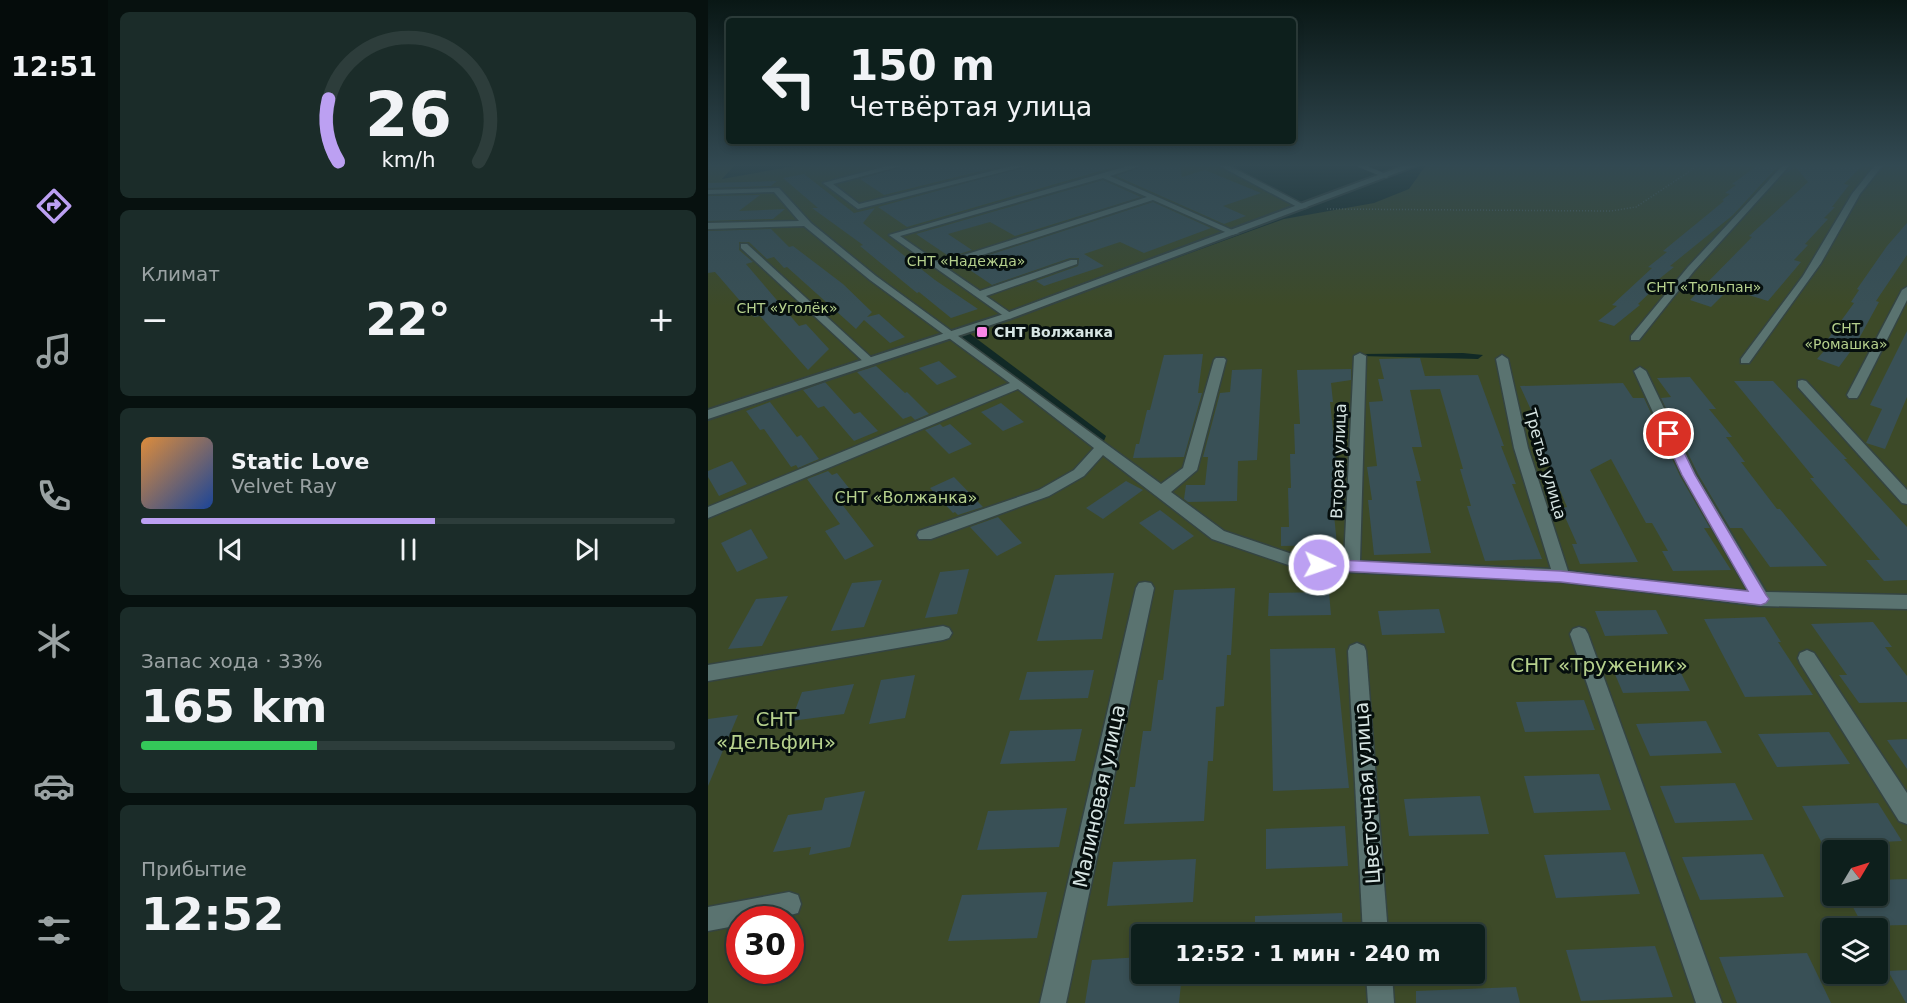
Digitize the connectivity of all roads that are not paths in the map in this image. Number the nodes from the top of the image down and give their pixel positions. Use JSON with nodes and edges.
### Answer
{"nodes":[{"id":1,"x":796,"y":212,"type":"edge"},
{"id":2,"x":976,"y":212,"type":"edge"},
{"id":3,"x":1109,"y":212,"type":"edge"},
{"id":4,"x":1185,"y":212,"type":"edge"},
{"id":5,"x":1291,"y":212,"type":"edge"},
{"id":6,"x":1744,"y":212,"type":"edge"},
{"id":7,"x":1844,"y":212,"type":"edge"},
{"id":8,"x":807,"y":223,"type":"junction"},
{"id":9,"x":708,"y":226,"type":"edge"},
{"id":10,"x":727,"y":226,"type":"junction"},
{"id":11,"x":708,"y":231,"type":"edge"},
{"id":12,"x":1235,"y":233,"type":"junction"},
{"id":13,"x":744,"y":246,"type":"dead end"},
{"id":14,"x":1074,"y":262,"type":"dead end"},
{"id":15,"x":938,"y":266,"type":"junction"},
{"id":16,"x":1907,"y":290,"type":"edge"},
{"id":17,"x":979,"y":296,"type":"junction"},
{"id":18,"x":1008,"y":316,"type":"junction"},
{"id":19,"x":950,"y":336,"type":"junction"},
{"id":20,"x":1635,"y":338,"type":"dead end"},
{"id":21,"x":1360,"y":356,"type":"dead end"},
{"id":22,"x":1502,"y":359,"type":"dead end"},
{"id":23,"x":1220,"y":360,"type":"dead end"},
{"id":24,"x":1745,"y":361,"type":"dead end"},
{"id":25,"x":870,"y":362,"type":"junction"},
{"id":26,"x":1640,"y":371,"type":"dead end"},
{"id":27,"x":1019,"y":384,"type":"junction"},
{"id":28,"x":1802,"y":384,"type":"dead end"},
{"id":29,"x":1853,"y":395,"type":"dead end"},
{"id":30,"x":708,"y":415,"type":"edge"},
{"id":31,"x":1102,"y":448,"type":"junction"},
{"id":32,"x":1161,"y":492,"type":"junction"},
{"id":33,"x":1907,"y":499,"type":"edge"},
{"id":34,"x":708,"y":513,"type":"edge"},
{"id":35,"x":925,"y":535,"type":"dead end"},
{"id":36,"x":1352,"y":566,"type":"junction"},
{"id":37,"x":1561,"y":576,"type":"junction"},
{"id":38,"x":1145,"y":588,"type":"dead end"},
{"id":39,"x":1761,"y":599,"type":"junction"},
{"id":40,"x":1907,"y":602,"type":"edge"},
{"id":41,"x":943,"y":633,"type":"dead end"},
{"id":42,"x":1579,"y":634,"type":"dead end"},
{"id":43,"x":1357,"y":651,"type":"dead end"},
{"id":44,"x":1808,"y":657,"type":"dead end"},
{"id":45,"x":708,"y":673,"type":"edge"},
{"id":46,"x":1907,"y":813,"type":"edge"},
{"id":47,"x":789,"y":904,"type":"dead end"},
{"id":48,"x":708,"y":919,"type":"edge"},
{"id":49,"x":1375,"y":924,"type":"edge"},
{"id":50,"x":1380,"y":984,"type":"edge"},
{"id":51,"x":1053,"y":1003,"type":"edge"},
{"id":52,"x":1381,"y":1003,"type":"edge"},
{"id":53,"x":1709,"y":1003,"type":"edge"}],
"edges":[{"from":1,"to":8,"type":"street"},
{"from":2,"to":15,"type":"street"},
{"from":3,"to":15,"type":"street"},
{"from":4,"to":12,"type":"street"},
{"from":5,"to":12,"type":"street"},
{"from":6,"to":20,"type":"street"},
{"from":7,"to":24,"type":"street"},
{"from":8,"to":10,"type":"street"},
{"from":8,"to":19,"type":"street"},
{"from":9,"to":10,"type":"street"},
{"from":10,"to":11,"type":"street"},
{"from":12,"to":18,"type":"street"},
{"from":13,"to":25,"type":"street"},
{"from":14,"to":17,"type":"street"},
{"from":15,"to":17,"type":"street"},
{"from":16,"to":29,"type":"street"},
{"from":17,"to":18,"type":"street"},
{"from":18,"to":19,"type":"street"},
{"from":19,"to":25,"type":"street"},
{"from":19,"to":27,"type":"street"},
{"from":21,"to":36,"type":"street","name":"Вторая улица"},
{"from":22,"to":37,"type":"street","name":"Третья улица"},
{"from":23,"to":32,"type":"street"},
{"from":25,"to":30,"type":"street"},
{"from":26,"to":39,"type":"street"},
{"from":27,"to":31,"type":"street"},
{"from":27,"to":34,"type":"street"},
{"from":28,"to":33,"type":"street"},
{"from":31,"to":32,"type":"street"},
{"from":31,"to":35,"type":"street"},
{"from":32,"to":36,"type":"street"},
{"from":36,"to":37,"type":"street"},
{"from":37,"to":39,"type":"street"},
{"from":38,"to":51,"type":"street","name":"Малиновая улица"},
{"from":39,"to":40,"type":"street"},
{"from":41,"to":45,"type":"street"},
{"from":42,"to":53,"type":"street"},
{"from":43,"to":49,"type":"street","name":"Цветочная улица"},
{"from":44,"to":46,"type":"street"},
{"from":47,"to":48,"type":"street"},
{"from":50,"to":52,"type":"street"}]}
